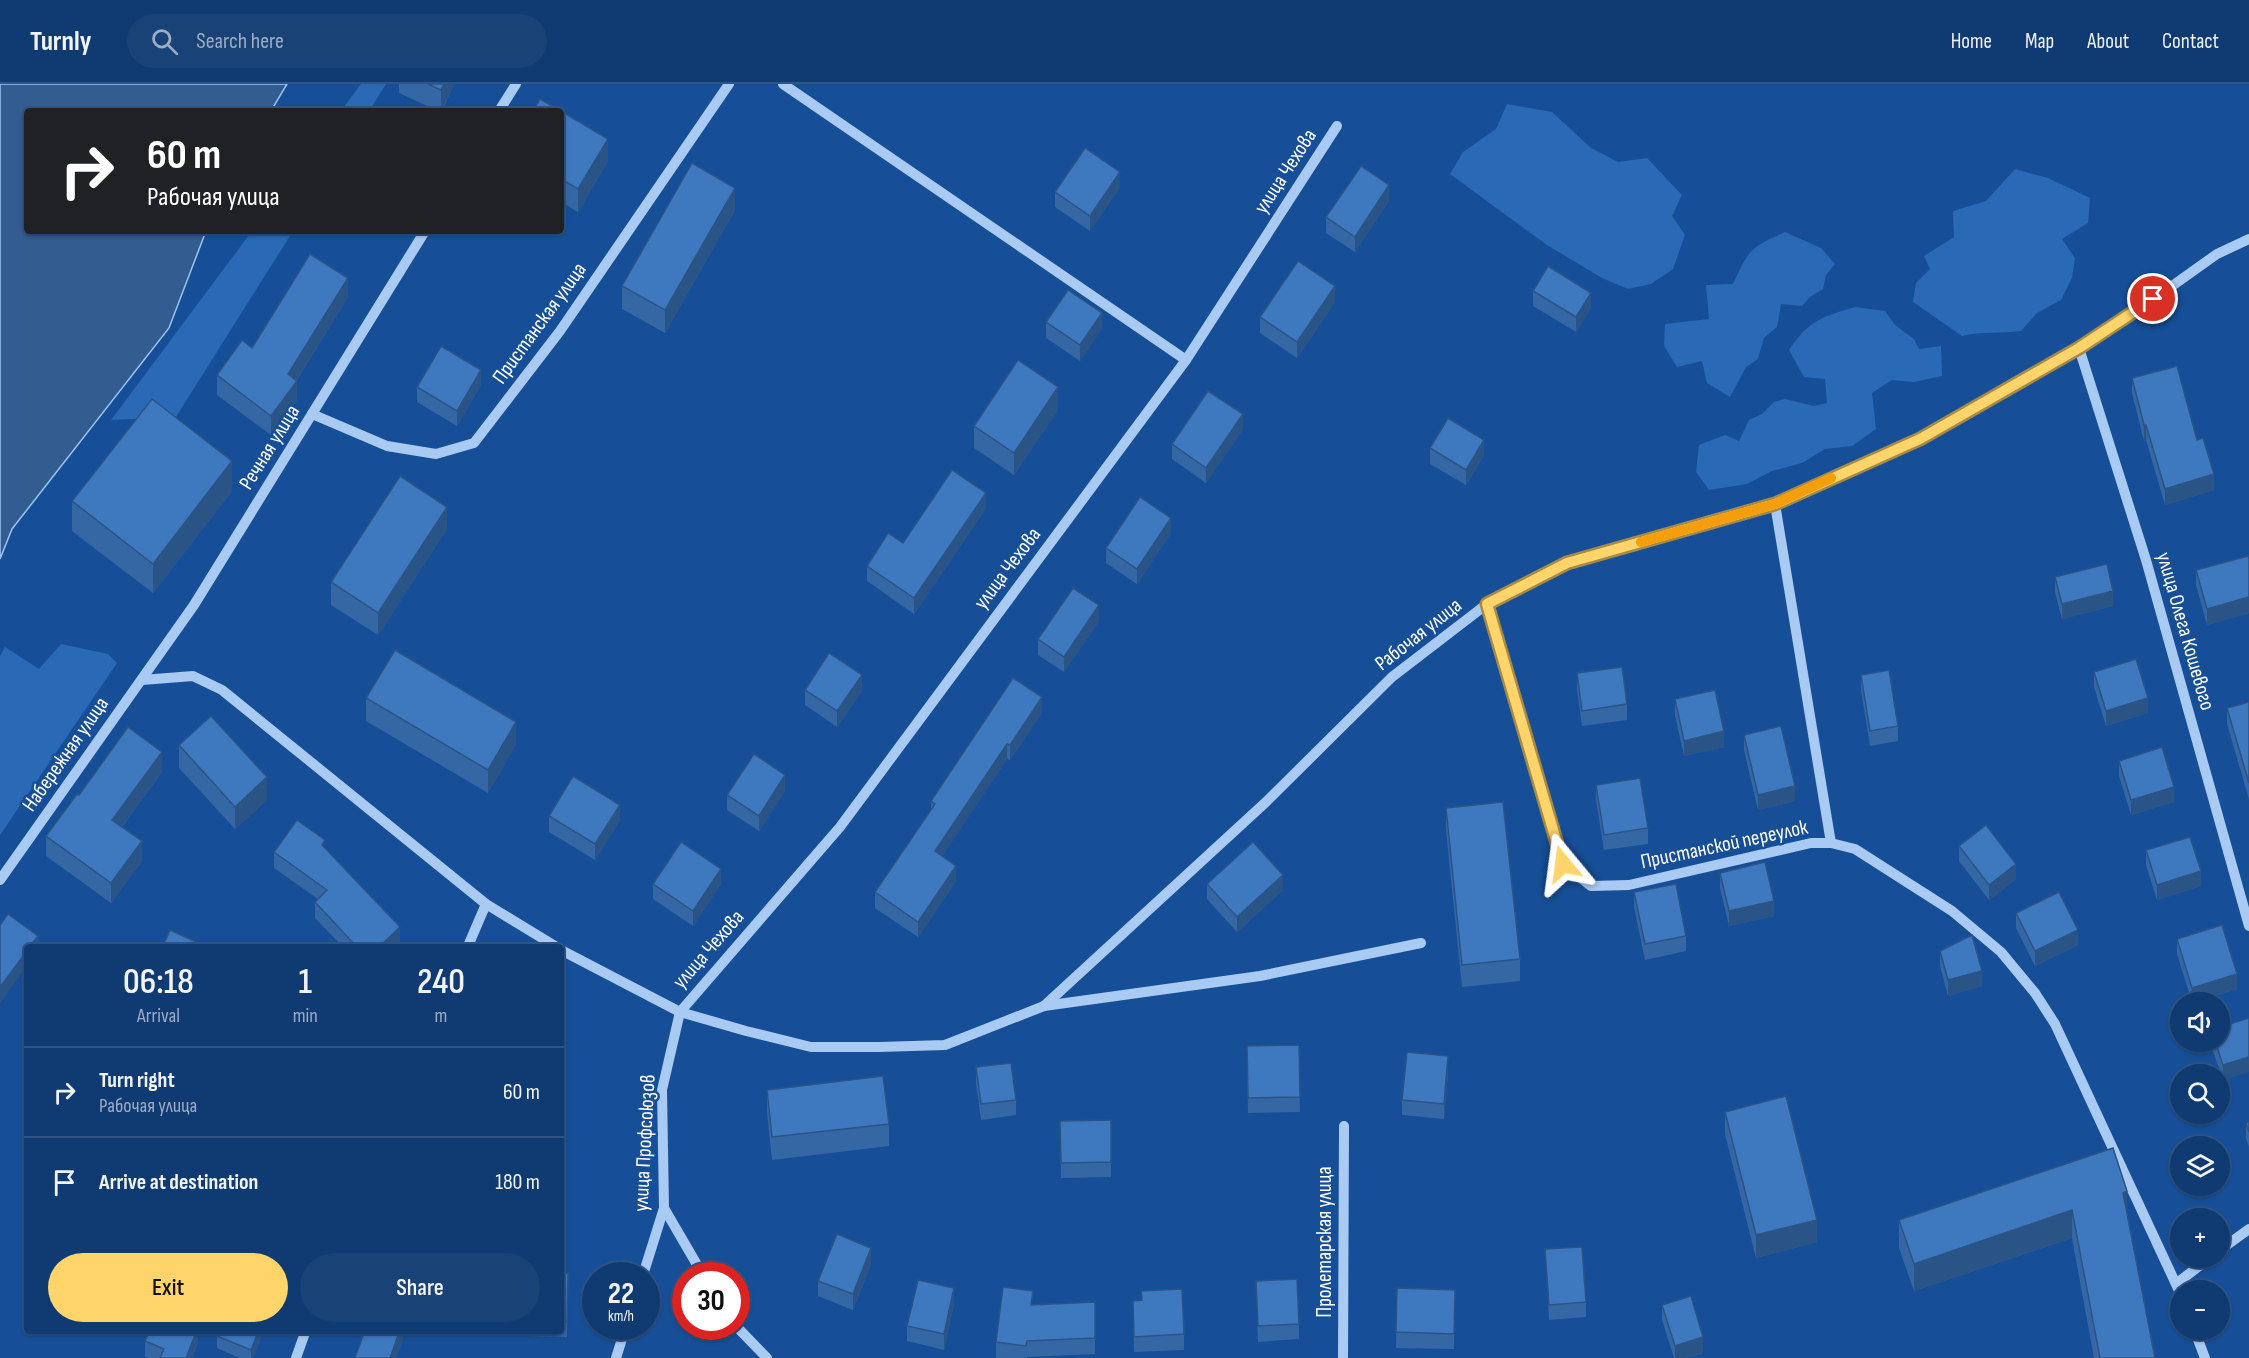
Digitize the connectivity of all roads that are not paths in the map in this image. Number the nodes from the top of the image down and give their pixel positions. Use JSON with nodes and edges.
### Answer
{"nodes":[{"id":1,"x":516,"y":84,"type":"edge"},
{"id":2,"x":729,"y":84,"type":"edge"},
{"id":3,"x":783,"y":84,"type":"edge"},
{"id":4,"x":501,"y":108,"type":"edge"},
{"id":5,"x":1337,"y":126,"type":"dead end"},
{"id":6,"x":423,"y":234,"type":"edge"},
{"id":7,"x":2249,"y":239,"type":"edge"},
{"id":8,"x":2079,"y":348,"type":"junction"},
{"id":9,"x":1186,"y":360,"type":"junction"},
{"id":10,"x":312,"y":414,"type":"junction"},
{"id":11,"x":1775,"y":504,"type":"junction"},
{"id":12,"x":1487,"y":604,"type":"junction"},
{"id":13,"x":142,"y":680,"type":"junction"},
{"id":14,"x":1832,"y":843,"type":"junction"},
{"id":15,"x":0,"y":880,"type":"edge"},
{"id":16,"x":486,"y":904,"type":"junction"},
{"id":17,"x":2249,"y":926,"type":"edge"},
{"id":18,"x":1421,"y":943,"type":"dead end"},
{"id":19,"x":469,"y":944,"type":"edge"},
{"id":20,"x":552,"y":944,"type":"edge"},
{"id":21,"x":564,"y":952,"type":"edge"},
{"id":22,"x":1044,"y":1006,"type":"junction"},
{"id":23,"x":680,"y":1012,"type":"junction"},
{"id":24,"x":1344,"y":1126,"type":"dead end"},
{"id":25,"x":664,"y":1208,"type":"junction"},
{"id":26,"x":2249,"y":1229,"type":"edge"},
{"id":27,"x":2230,"y":1243,"type":"edge"},
{"id":28,"x":647,"y":1262,"type":"edge"},
{"id":29,"x":696,"y":1262,"type":"edge"},
{"id":30,"x":2197,"y":1268,"type":"edge"},
{"id":31,"x":2176,"y":1280,"type":"edge"},
{"id":32,"x":2181,"y":1280,"type":"edge"},
{"id":33,"x":305,"y":1334,"type":"edge"},
{"id":34,"x":622,"y":1340,"type":"edge"},
{"id":35,"x":749,"y":1340,"type":"edge"},
{"id":36,"x":2198,"y":1340,"type":"edge"},
{"id":37,"x":296,"y":1358,"type":"edge"},
{"id":38,"x":616,"y":1358,"type":"edge"},
{"id":39,"x":767,"y":1358,"type":"edge"},
{"id":40,"x":1343,"y":1358,"type":"edge"},
{"id":41,"x":2205,"y":1358,"type":"edge"}],
"edges":[{"from":1,"to":4,"type":"street"},
{"from":2,"to":10,"type":"street","name":"Пристанская улица"},
{"from":3,"to":9,"type":"street"},
{"from":5,"to":9,"type":"street","name":"улица Чехова"},
{"from":6,"to":10,"type":"street","name":"Речная улица"},
{"from":7,"to":8,"type":"street","name":"Рабочая улица"},
{"from":8,"to":11,"type":"street","name":"Рабочая улица"},
{"from":8,"to":17,"type":"street","name":"улица Олега Кошевого"},
{"from":9,"to":23,"type":"street","name":"улица Чехова"},
{"from":10,"to":13,"type":"street","name":"Речная улица"},
{"from":11,"to":12,"type":"street","name":"Рабочая улица"},
{"from":11,"to":14,"type":"street"},
{"from":12,"to":14,"type":"street","name":"Пристанской переулок"},
{"from":12,"to":22,"type":"street","name":"Рабочая улица"},
{"from":13,"to":15,"type":"street","name":"Набережная улица"},
{"from":13,"to":16,"type":"street"},
{"from":14,"to":31,"type":"street","name":"Пристанской переулок"},
{"from":16,"to":19,"type":"street"},
{"from":16,"to":20,"type":"street"},
{"from":18,"to":22,"type":"street"},
{"from":21,"to":23,"type":"street"},
{"from":22,"to":23,"type":"street"},
{"from":23,"to":25,"type":"street","name":"улица Профсоюзов"},
{"from":24,"to":40,"type":"street","name":"Пролетарская улица"},
{"from":25,"to":28,"type":"street","name":"улица Профсоюзов"},
{"from":25,"to":29,"type":"street"},
{"from":26,"to":27,"type":"street"},
{"from":30,"to":32,"type":"street"},
{"from":33,"to":37,"type":"street"},
{"from":34,"to":38,"type":"street"},
{"from":35,"to":39,"type":"street"},
{"from":36,"to":41,"type":"street"}]}
